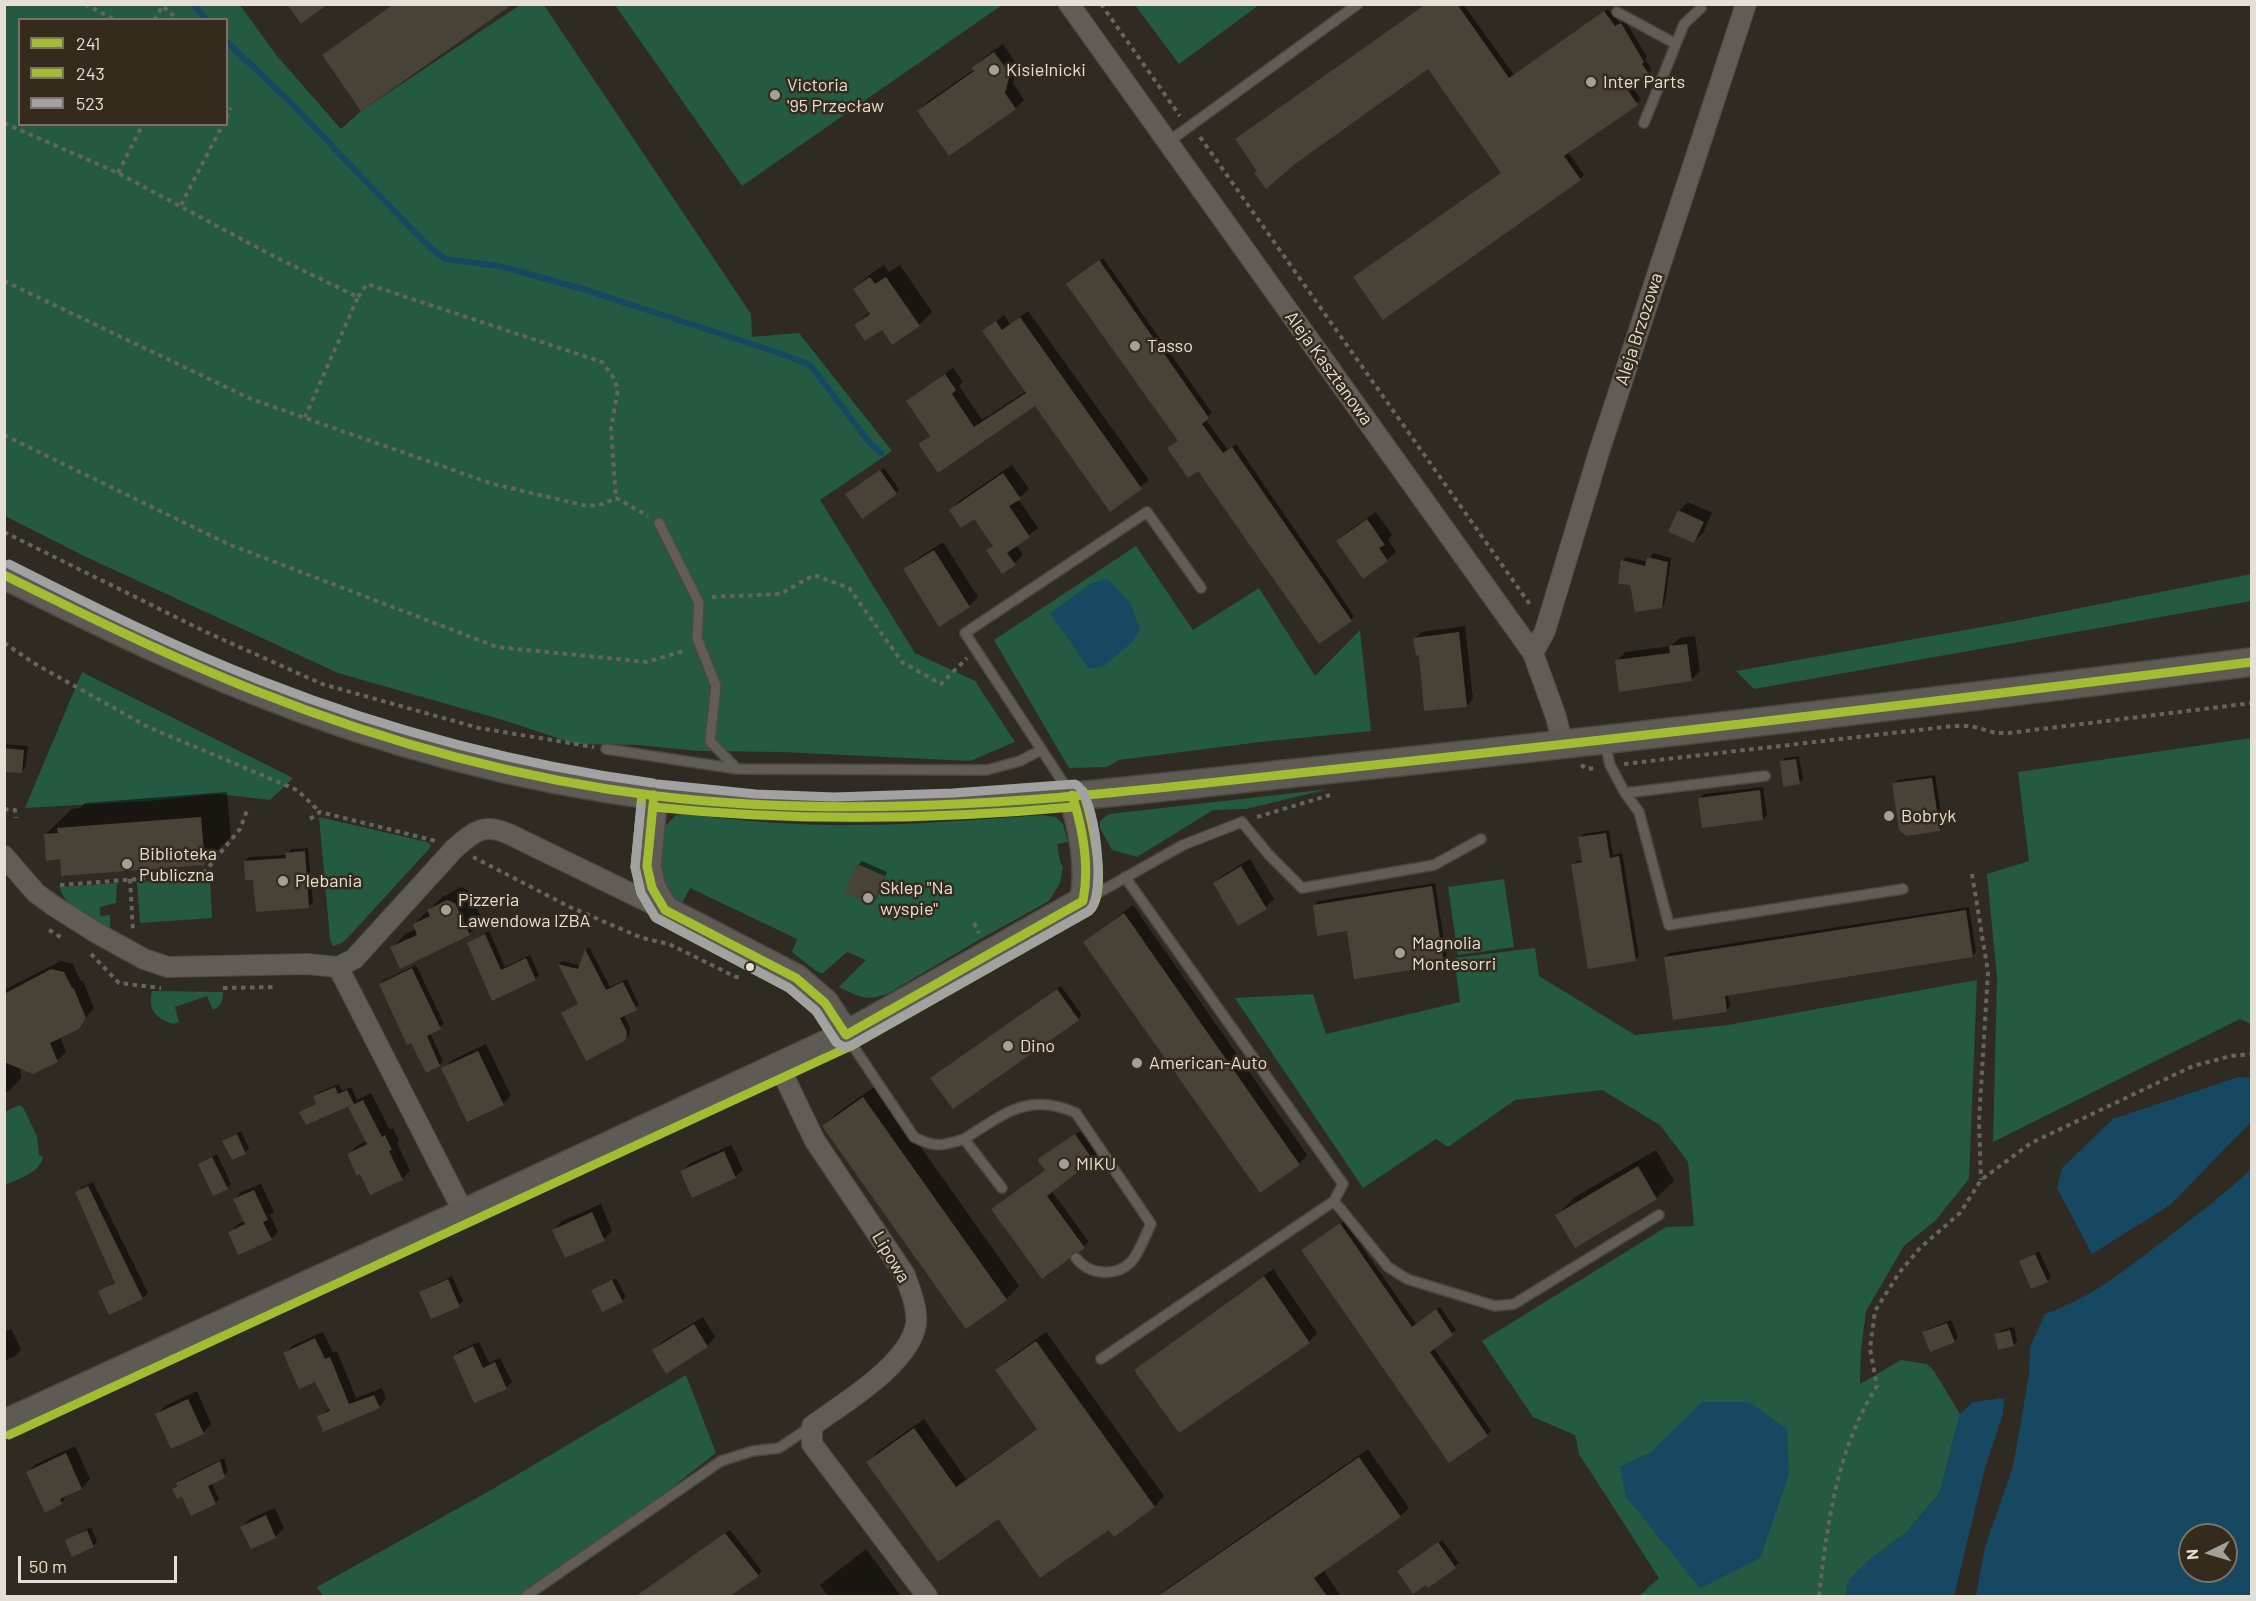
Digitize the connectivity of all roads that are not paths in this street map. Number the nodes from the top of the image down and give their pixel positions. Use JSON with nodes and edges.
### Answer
{"nodes":[{"id":1,"x":1069,"y":4,"type":"edge"},
{"id":2,"x":1358,"y":4,"type":"edge"},
{"id":3,"x":1746,"y":4,"type":"edge"},
{"id":4,"x":1701,"y":8,"type":"dead end"},
{"id":5,"x":1617,"y":12,"type":"dead end"},
{"id":6,"x":1676,"y":44,"type":"junction"},
{"id":7,"x":1644,"y":123,"type":"dead end"},
{"id":8,"x":1168,"y":142,"type":"junction"},
{"id":9,"x":659,"y":523,"type":"road end"},
{"id":10,"x":4,"y":575,"type":"edge"},
{"id":11,"x":1201,"y":588,"type":"dead end"},
{"id":12,"x":1533,"y":653,"type":"junction"},
{"id":13,"x":2252,"y":662,"type":"edge"},
{"id":14,"x":1563,"y":745,"type":"junction"},
{"id":15,"x":606,"y":749,"type":"road end"},
{"id":16,"x":1041,"y":750,"type":"junction"},
{"id":17,"x":1607,"y":753,"type":"junction"},
{"id":18,"x":737,"y":769,"type":"junction"},
{"id":19,"x":1765,"y":776,"type":"dead end"},
{"id":20,"x":1624,"y":793,"type":"junction"},
{"id":21,"x":654,"y":795,"type":"junction"},
{"id":22,"x":1071,"y":795,"type":"junction"},
{"id":23,"x":1481,"y":839,"type":"dead end"},
{"id":24,"x":4,"y":856,"type":"edge"},
{"id":25,"x":1125,"y":877,"type":"junction"},
{"id":26,"x":1903,"y":889,"type":"dead end"},
{"id":27,"x":1083,"y":901,"type":"junction"},
{"id":28,"x":665,"y":910,"type":"junction"},
{"id":29,"x":338,"y":967,"type":"junction"},
{"id":30,"x":846,"y":1035,"type":"junction"},
{"id":31,"x":779,"y":1066,"type":"junction"},
{"id":32,"x":964,"y":1139,"type":"junction"},
{"id":33,"x":1002,"y":1188,"type":"dead end"},
{"id":34,"x":1334,"y":1201,"type":"junction"},
{"id":35,"x":464,"y":1213,"type":"junction"},
{"id":36,"x":1659,"y":1215,"type":"dead end"},
{"id":37,"x":1076,"y":1258,"type":"dead end"},
{"id":38,"x":1101,"y":1359,"type":"dead end"},
{"id":39,"x":4,"y":1424,"type":"edge"},
{"id":40,"x":812,"y":1426,"type":"junction"},
{"id":41,"x":526,"y":1596,"type":"edge"},
{"id":42,"x":927,"y":1596,"type":"edge"}],
"edges":[{"from":1,"to":8,"type":"street","name":"Aleja Kasztanowa"},
{"from":2,"to":8,"type":"lane"},
{"from":3,"to":12,"type":"street","name":"Aleja Brzozowa"},
{"from":4,"to":6,"type":"lane"},
{"from":5,"to":6,"type":"lane"},
{"from":6,"to":7,"type":"lane"},
{"from":8,"to":12,"type":"street","name":"Aleja Kasztanowa"},
{"from":9,"to":18,"type":"lane"},
{"from":10,"to":21,"type":"street"},
{"from":11,"to":16,"type":"lane"},
{"from":12,"to":14,"type":"street","name":"Aleja Kasztanowa"},
{"from":13,"to":17,"type":"street"},
{"from":14,"to":17,"type":"street"},
{"from":14,"to":22,"type":"street"},
{"from":15,"to":18,"type":"lane"},
{"from":16,"to":18,"type":"lane"},
{"from":16,"to":22,"type":"lane"},
{"from":17,"to":20,"type":"lane"},
{"from":19,"to":20,"type":"lane"},
{"from":20,"to":26,"type":"lane"},
{"from":21,"to":22,"type":"street"},
{"from":21,"to":28,"type":"street"},
{"from":22,"to":27,"type":"street"},
{"from":23,"to":25,"type":"lane"},
{"from":24,"to":29,"type":"street"},
{"from":25,"to":27,"type":"lane"},
{"from":25,"to":34,"type":"lane"},
{"from":27,"to":30,"type":"street"},
{"from":28,"to":29,"type":"street"},
{"from":28,"to":30,"type":"street"},
{"from":29,"to":35,"type":"street"},
{"from":30,"to":31,"type":"street"},
{"from":30,"to":32,"type":"lane"},
{"from":31,"to":35,"type":"street"},
{"from":31,"to":40,"type":"street","name":"Lipowa"},
{"from":32,"to":33,"type":"lane"},
{"from":32,"to":37,"type":"lane"},
{"from":34,"to":36,"type":"lane"},
{"from":34,"to":38,"type":"lane"},
{"from":35,"to":39,"type":"street"},
{"from":40,"to":41,"type":"lane","name":"Lipowa"},
{"from":40,"to":42,"type":"street"}]}
